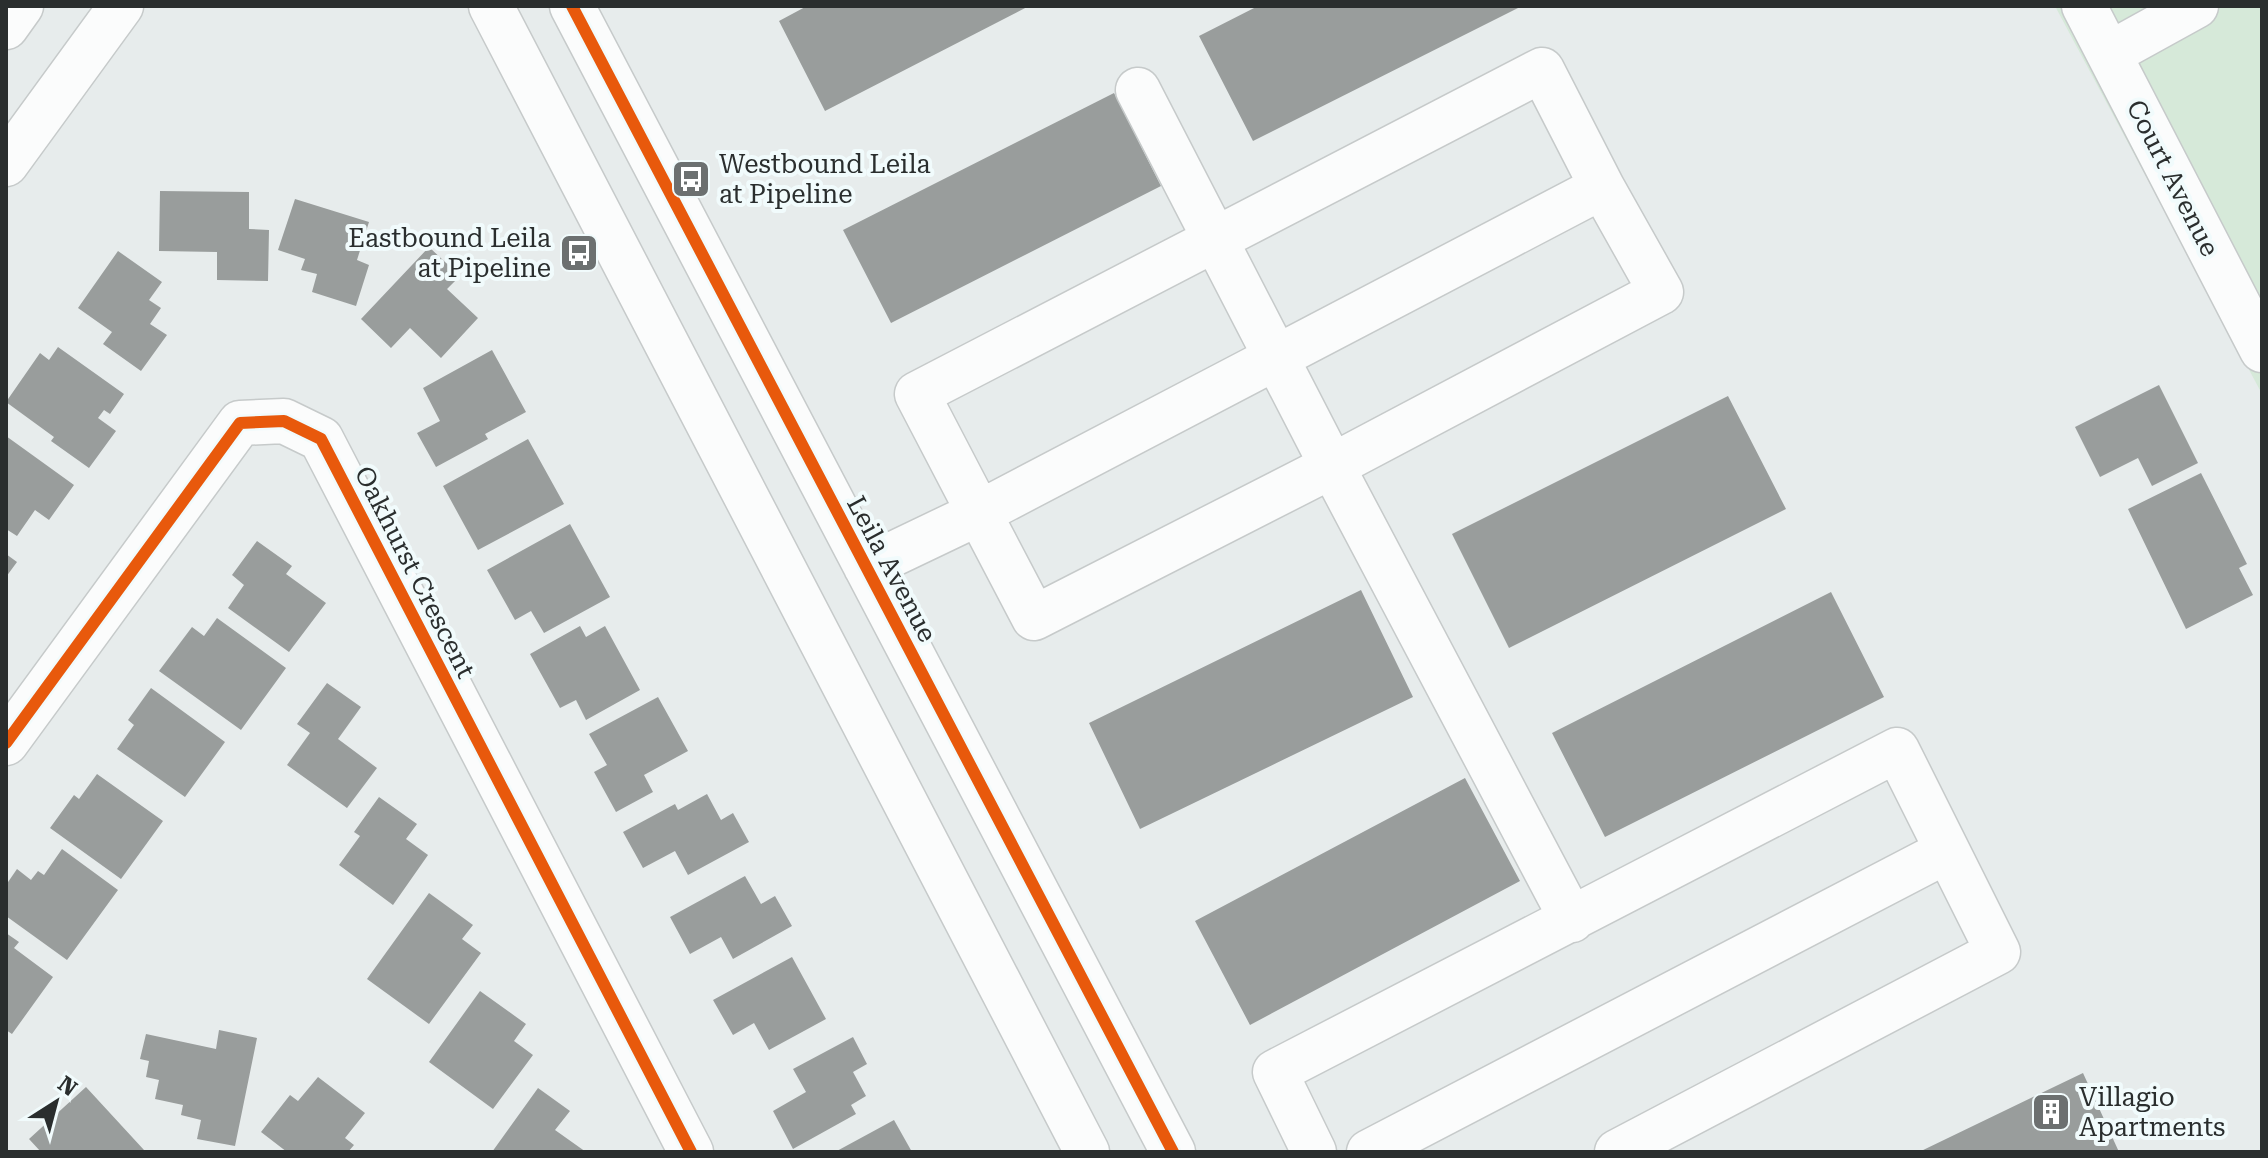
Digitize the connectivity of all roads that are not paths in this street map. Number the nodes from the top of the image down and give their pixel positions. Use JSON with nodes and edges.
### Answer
{"nodes":[{"id":1,"x":21,"y":6,"type":"edge"},
{"id":2,"x":121,"y":6,"type":"edge"},
{"id":3,"x":491,"y":6,"type":"edge"},
{"id":4,"x":2084,"y":6,"type":"edge"},
{"id":5,"x":2196,"y":6,"type":"edge"},
{"id":6,"x":574,"y":7,"type":"edge"},
{"id":7,"x":6,"y":27,"type":"edge"},
{"id":8,"x":2109,"y":54,"type":"junction"},
{"id":9,"x":1138,"y":90,"type":"dead end"},
{"id":10,"x":19,"y":119,"type":"edge"},
{"id":11,"x":6,"y":164,"type":"edge"},
{"id":12,"x":1602,"y":187,"type":"junction"},
{"id":13,"x":1216,"y":241,"type":"junction"},
{"id":14,"x":2262,"y":350,"type":"edge"},
{"id":15,"x":1275,"y":357,"type":"junction"},
{"id":16,"x":1332,"y":466,"type":"junction"},
{"id":17,"x":979,"y":513,"type":"junction"},
{"id":18,"x":866,"y":567,"type":"junction"},
{"id":19,"x":6,"y":743,"type":"edge"},
{"id":20,"x":1947,"y":851,"type":"junction"},
{"id":21,"x":1572,"y":920,"type":"junction"},
{"id":22,"x":691,"y":1152,"type":"edge"},
{"id":23,"x":1087,"y":1152,"type":"edge"},
{"id":24,"x":1173,"y":1152,"type":"edge"},
{"id":25,"x":1314,"y":1152,"type":"edge"},
{"id":26,"x":1369,"y":1152,"type":"edge"},
{"id":27,"x":1617,"y":1152,"type":"edge"}],
"edges":[{"from":1,"to":7,"type":"street"},
{"from":2,"to":10,"type":"street"},
{"from":3,"to":23,"type":"street"},
{"from":4,"to":8,"type":"street","name":"Court Avenue"},
{"from":5,"to":8,"type":"street"},
{"from":6,"to":18,"type":"street","name":"Leila Avenue"},
{"from":8,"to":14,"type":"street","name":"Court Avenue"},
{"from":9,"to":13,"type":"street"},
{"from":10,"to":11,"type":"street"},
{"from":12,"to":13,"type":"street"},
{"from":12,"to":15,"type":"street"},
{"from":12,"to":16,"type":"street"},
{"from":13,"to":15,"type":"street"},
{"from":13,"to":17,"type":"street"},
{"from":15,"to":16,"type":"street"},
{"from":15,"to":17,"type":"street"},
{"from":16,"to":17,"type":"street"},
{"from":16,"to":21,"type":"street"},
{"from":17,"to":18,"type":"street"},
{"from":18,"to":24,"type":"street","name":"Leila Avenue"},
{"from":19,"to":22,"type":"street","name":"Oakhurst Crescent"},
{"from":20,"to":21,"type":"street"},
{"from":20,"to":26,"type":"street"},
{"from":20,"to":27,"type":"street"},
{"from":21,"to":25,"type":"street"}]}
